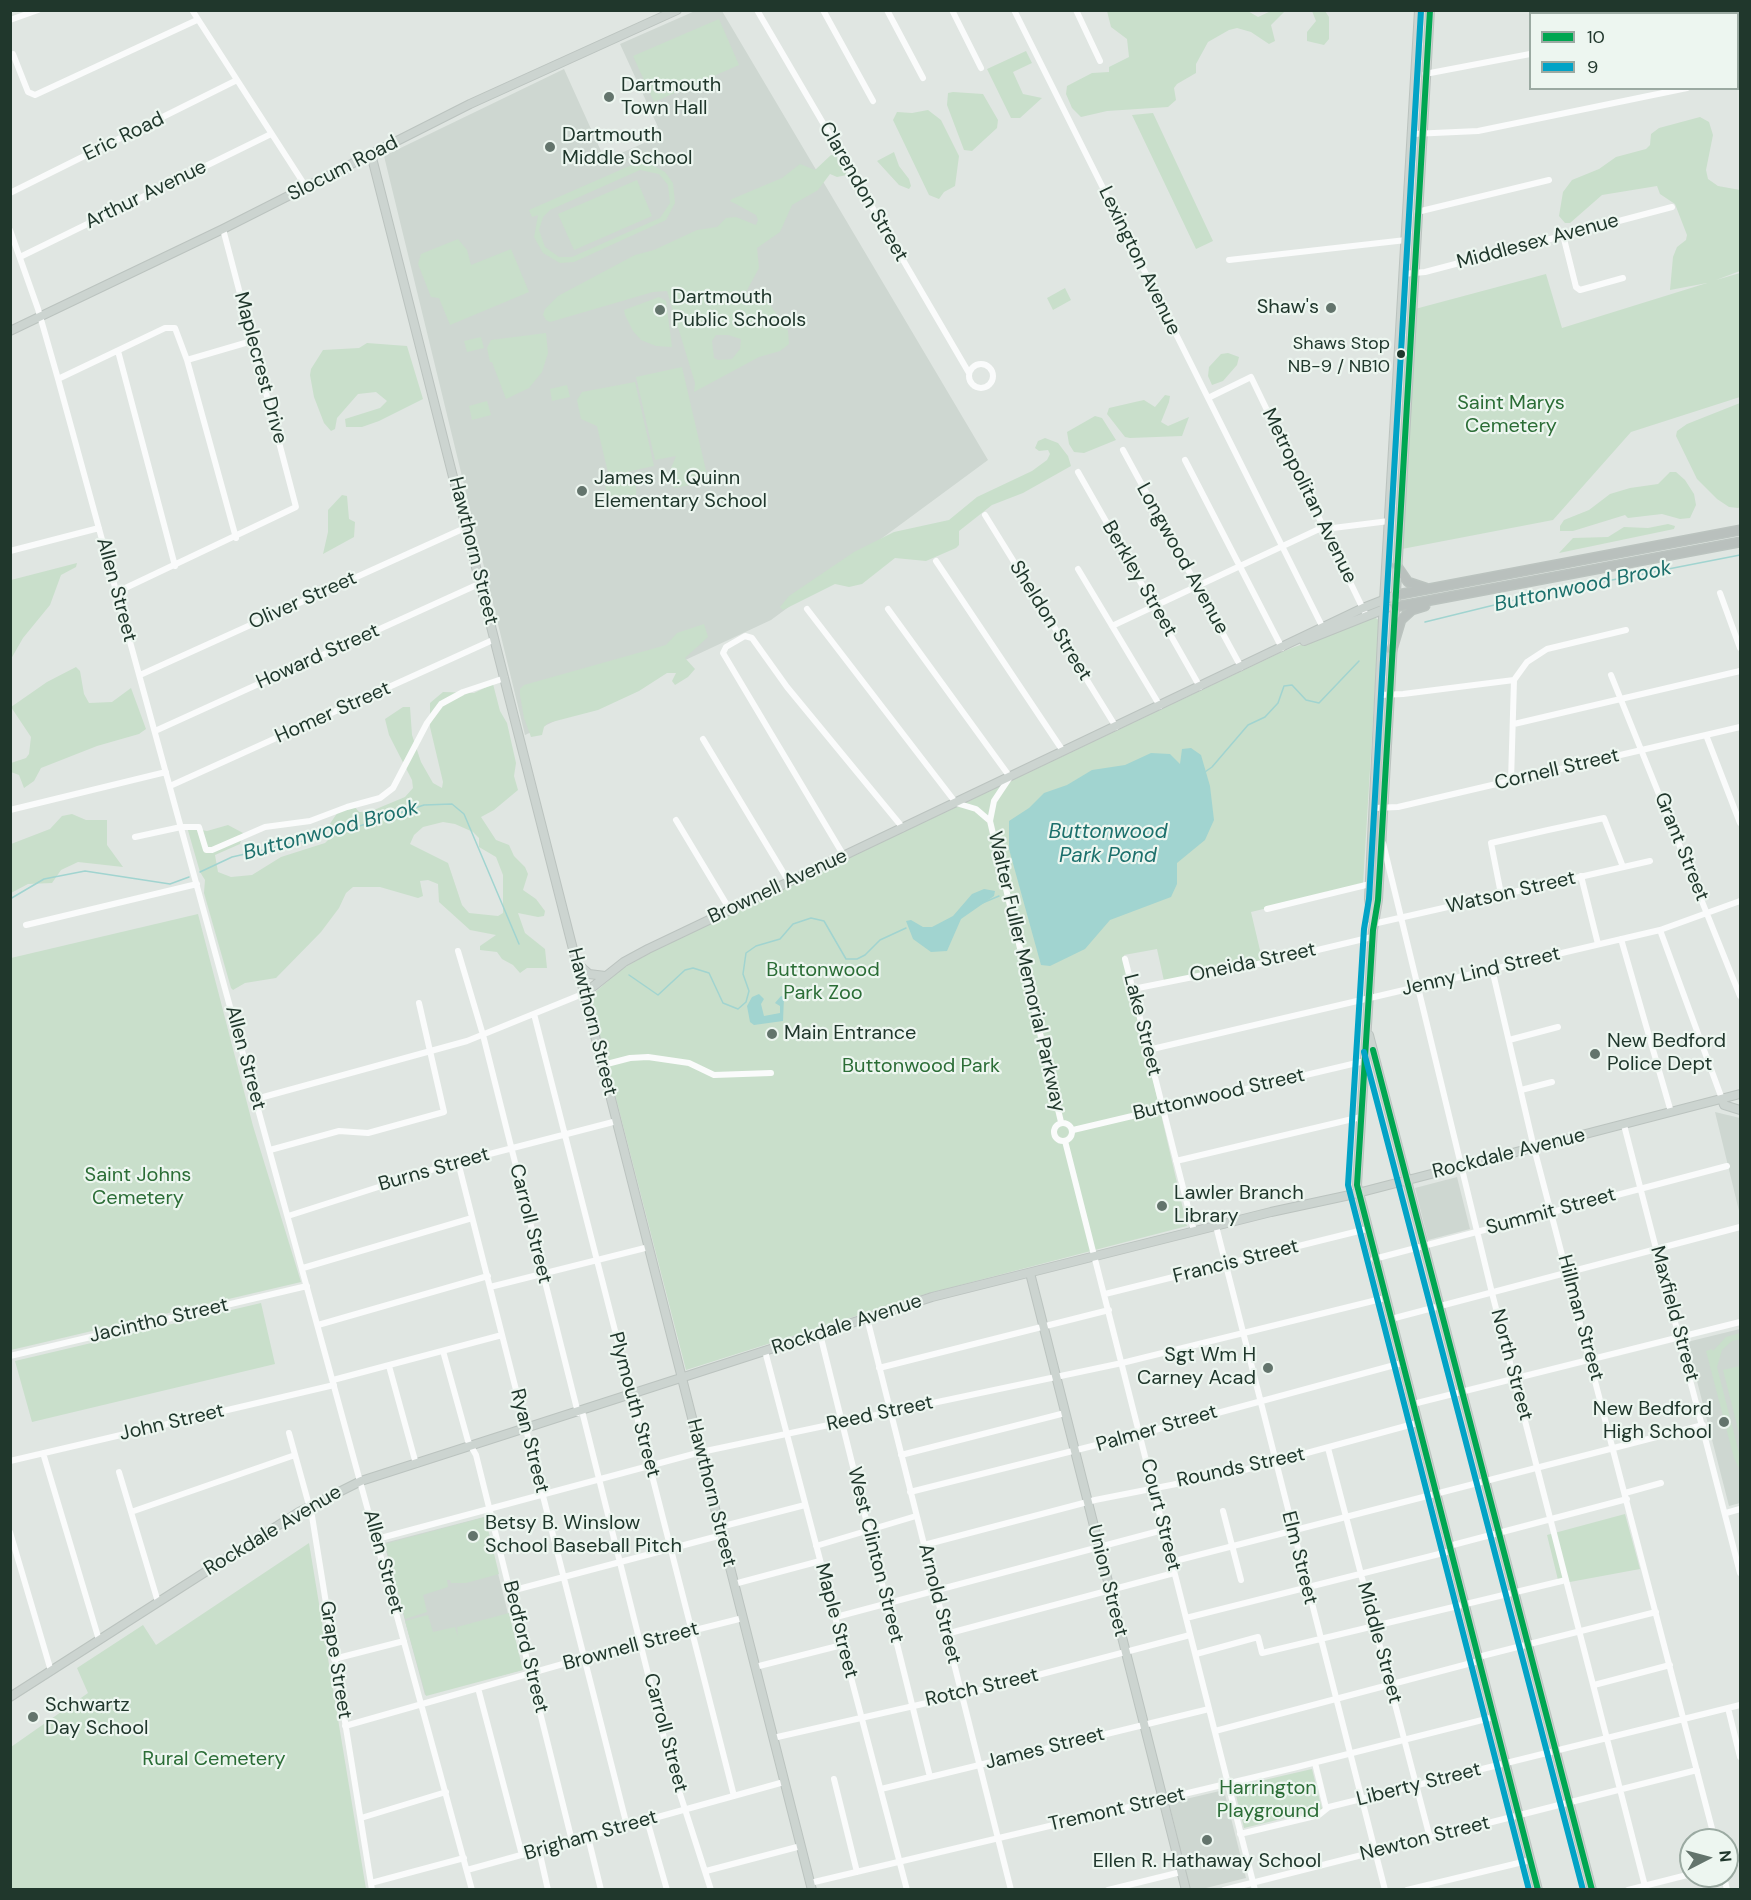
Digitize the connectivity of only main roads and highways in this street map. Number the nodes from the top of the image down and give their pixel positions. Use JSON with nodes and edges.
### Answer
{"nodes":[{"id":1,"x":677,"y":10,"type":"edge"},
{"id":2,"x":1419,"y":10,"type":"edge"},
{"id":3,"x":1430,"y":10,"type":"edge"},
{"id":4,"x":371,"y":154,"type":"junction"},
{"id":5,"x":10,"y":331,"type":"edge"},
{"id":6,"x":1395,"y":418,"type":"junction"},
{"id":7,"x":1405,"y":418,"type":"junction"},
{"id":8,"x":1740,"y":530,"type":"edge"},
{"id":9,"x":1740,"y":542,"type":"edge"},
{"id":10,"x":1397,"y":566,"type":"junction"},
{"id":11,"x":1426,"y":588,"type":"junction"},
{"id":12,"x":1486,"y":590,"type":"junction"},
{"id":13,"x":1396,"y":595,"type":"junction"},
{"id":14,"x":1385,"y":599,"type":"junction"},
{"id":15,"x":1395,"y":607,"type":"junction"},
{"id":16,"x":1384,"y":609,"type":"junction"},
{"id":17,"x":1365,"y":611,"type":"junction"},
{"id":18,"x":1392,"y":650,"type":"junction"},
{"id":19,"x":1371,"y":866,"type":"junction"},
{"id":20,"x":1380,"y":866,"type":"junction"},
{"id":21,"x":1373,"y":924,"type":"junction"},
{"id":22,"x":579,"y":965,"type":"junction"},
{"id":23,"x":605,"y":976,"type":"junction"},
{"id":24,"x":585,"y":993,"type":"junction"},
{"id":25,"x":1367,"y":1028,"type":"junction"},
{"id":26,"x":1740,"y":1094,"type":"edge"},
{"id":27,"x":1722,"y":1099,"type":"junction"},
{"id":28,"x":1740,"y":1110,"type":"edge"},
{"id":29,"x":1408,"y":1180,"type":"junction"},
{"id":30,"x":1358,"y":1193,"type":"junction"},
{"id":31,"x":1030,"y":1273,"type":"junction"},
{"id":32,"x":682,"y":1378,"type":"junction"},
{"id":33,"x":10,"y":1697,"type":"edge"},
{"id":34,"x":811,"y":1886,"type":"edge"},
{"id":35,"x":1185,"y":1890,"type":"edge"},
{"id":36,"x":1538,"y":1890,"type":"edge"},
{"id":37,"x":1592,"y":1890,"type":"edge"}],
"edges":[{"from":1,"to":4,"type":"main road","name":"Slocum Road"},
{"from":2,"to":6,"type":"main road"},
{"from":3,"to":7,"type":"main road"},
{"from":4,"to":5,"type":"main road","name":"Slocum Road"},
{"from":4,"to":22,"type":"main road","name":"Hawthorn Street"},
{"from":6,"to":7,"type":"main road"},
{"from":6,"to":14,"type":"main road"},
{"from":7,"to":10,"type":"main road"},
{"from":8,"to":11,"type":"highway"},
{"from":9,"to":12,"type":"highway"},
{"from":10,"to":11,"type":"highway"},
{"from":10,"to":13,"type":"main road"},
{"from":11,"to":13,"type":"highway"},
{"from":12,"to":15,"type":"highway"},
{"from":12,"to":18,"type":"highway"},
{"from":13,"to":14,"type":"main road","name":"Brownell Avenue"},
{"from":13,"to":15,"type":"main road"},
{"from":14,"to":16,"type":"main road"},
{"from":14,"to":17,"type":"main road","name":"Brownell Avenue"},
{"from":15,"to":16,"type":"main road","name":"Brownell Avenue"},
{"from":15,"to":18,"type":"main road"},
{"from":16,"to":17,"type":"main road","name":"Brownell Avenue"},
{"from":16,"to":19,"type":"main road"},
{"from":17,"to":23,"type":"main road","name":"Brownell Avenue"},
{"from":18,"to":20,"type":"main road"},
{"from":19,"to":20,"type":"main road"},
{"from":19,"to":21,"type":"main road"},
{"from":20,"to":21,"type":"main road"},
{"from":21,"to":25,"type":"main road"},
{"from":22,"to":23,"type":"main road"},
{"from":22,"to":24,"type":"main road","name":"Hawthorn Street"},
{"from":23,"to":24,"type":"main road","name":"Brownell Avenue"},
{"from":24,"to":32,"type":"main road","name":"Hawthorn Street"},
{"from":25,"to":29,"type":"main road"},
{"from":25,"to":30,"type":"main road"},
{"from":26,"to":27,"type":"main road","name":"Rockdale Avenue"},
{"from":27,"to":28,"type":"main road"},
{"from":27,"to":29,"type":"main road","name":"Rockdale Avenue"},
{"from":29,"to":30,"type":"main road","name":"Rockdale Avenue"},
{"from":29,"to":37,"type":"main road"},
{"from":30,"to":31,"type":"main road","name":"Rockdale Avenue"},
{"from":30,"to":36,"type":"main road"},
{"from":31,"to":32,"type":"main road","name":"Rockdale Avenue"},
{"from":31,"to":35,"type":"main road","name":"Union Street"},
{"from":32,"to":33,"type":"main road","name":"Rockdale Avenue"},
{"from":32,"to":34,"type":"main road","name":"Hawthorn Street"}]}
